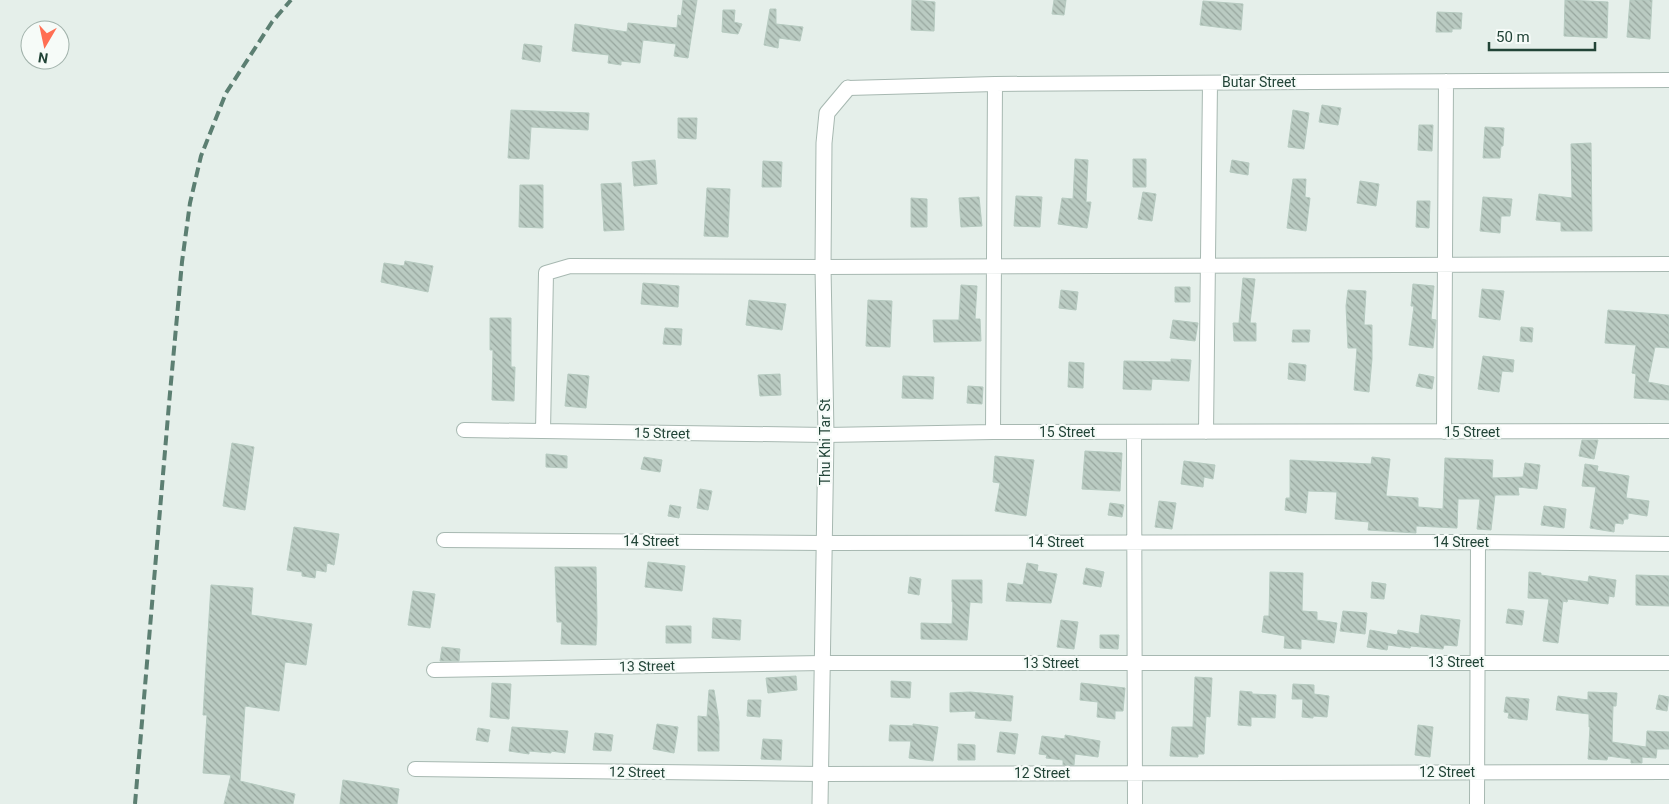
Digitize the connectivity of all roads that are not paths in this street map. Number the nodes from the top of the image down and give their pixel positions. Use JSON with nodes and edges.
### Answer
{"nodes":[{"id":1,"x":1669,"y":80,"type":"edge"},
{"id":2,"x":1446,"y":81,"type":"junction"},
{"id":3,"x":1210,"y":82,"type":"junction"},
{"id":4,"x":995,"y":84,"type":"junction"},
{"id":5,"x":848,"y":88,"type":"joint"},
{"id":6,"x":1445,"y":264,"type":"junction"},
{"id":7,"x":1669,"y":264,"type":"edge"},
{"id":8,"x":1208,"y":266,"type":"junction"},
{"id":9,"x":823,"y":267,"type":"junction"},
{"id":10,"x":994,"y":267,"type":"junction"},
{"id":11,"x":464,"y":430,"type":"dead end"},
{"id":12,"x":543,"y":431,"type":"junction"},
{"id":13,"x":1669,"y":431,"type":"edge"},
{"id":14,"x":993,"y":432,"type":"junction"},
{"id":15,"x":1134,"y":432,"type":"junction"},
{"id":16,"x":1206,"y":432,"type":"junction"},
{"id":17,"x":1444,"y":432,"type":"junction"},
{"id":18,"x":826,"y":435,"type":"junction"},
{"id":19,"x":444,"y":540,"type":"dead end"},
{"id":20,"x":824,"y":542,"type":"junction"},
{"id":21,"x":1134,"y":542,"type":"junction"},
{"id":22,"x":1478,"y":542,"type":"junction"},
{"id":23,"x":1669,"y":544,"type":"edge"},
{"id":24,"x":1478,"y":662,"type":"junction"},
{"id":25,"x":1134,"y":663,"type":"junction"},
{"id":26,"x":1669,"y":663,"type":"edge"},
{"id":27,"x":822,"y":664,"type":"junction"},
{"id":28,"x":434,"y":670,"type":"dead end"},
{"id":29,"x":415,"y":769,"type":"dead end"},
{"id":30,"x":1478,"y":772,"type":"junction"},
{"id":31,"x":1669,"y":772,"type":"edge"},
{"id":32,"x":1134,"y":773,"type":"junction"},
{"id":33,"x":821,"y":774,"type":"junction"},
{"id":34,"x":820,"y":804,"type":"edge"},
{"id":35,"x":1134,"y":804,"type":"edge"},
{"id":36,"x":1478,"y":804,"type":"edge"}],
"edges":[{"from":1,"to":2,"type":"street","name":"Butar Street"},
{"from":2,"to":3,"type":"street","name":"Butar Street"},
{"from":2,"to":6,"type":"street"},
{"from":3,"to":4,"type":"street","name":"Butar Street"},
{"from":3,"to":8,"type":"street"},
{"from":4,"to":5,"type":"street","name":"Butar Street"},
{"from":4,"to":10,"type":"street"},
{"from":5,"to":9,"type":"street","name":"Thu Khi Tar St"},
{"from":6,"to":7,"type":"street"},
{"from":6,"to":8,"type":"street"},
{"from":6,"to":17,"type":"street"},
{"from":8,"to":10,"type":"street"},
{"from":8,"to":16,"type":"street"},
{"from":9,"to":10,"type":"street"},
{"from":9,"to":12,"type":"street"},
{"from":9,"to":18,"type":"street","name":"Thu Khi Tar St"},
{"from":10,"to":14,"type":"street"},
{"from":11,"to":12,"type":"street","name":"15 Street"},
{"from":12,"to":18,"type":"street","name":"15 Street"},
{"from":13,"to":17,"type":"street","name":"15 Street"},
{"from":14,"to":15,"type":"street","name":"15 Street"},
{"from":14,"to":18,"type":"street","name":"15 Street"},
{"from":15,"to":16,"type":"street","name":"15 Street"},
{"from":15,"to":21,"type":"street"},
{"from":16,"to":17,"type":"street","name":"15 Street"},
{"from":18,"to":20,"type":"street","name":"Thu Khi Tar St"},
{"from":19,"to":20,"type":"street","name":"14 Street"},
{"from":20,"to":21,"type":"street","name":"14 Street"},
{"from":20,"to":27,"type":"street","name":"Thu Khi Tar St"},
{"from":21,"to":22,"type":"street","name":"14 Street"},
{"from":21,"to":25,"type":"street"},
{"from":22,"to":23,"type":"street","name":"14 Street"},
{"from":22,"to":24,"type":"street"},
{"from":24,"to":25,"type":"street","name":"13 Street"},
{"from":24,"to":26,"type":"street","name":"13 Street"},
{"from":24,"to":30,"type":"street"},
{"from":25,"to":27,"type":"street","name":"13 Street"},
{"from":25,"to":32,"type":"street"},
{"from":27,"to":28,"type":"street","name":"13 Street"},
{"from":27,"to":33,"type":"street","name":"Thu Khi Tar St"},
{"from":29,"to":33,"type":"street","name":"12 Street"},
{"from":30,"to":31,"type":"street","name":"12 Street"},
{"from":30,"to":32,"type":"street","name":"12 Street"},
{"from":30,"to":36,"type":"street"},
{"from":32,"to":33,"type":"street","name":"12 Street"},
{"from":32,"to":35,"type":"street"},
{"from":33,"to":34,"type":"street","name":"Thu Khi Tar St"}]}
